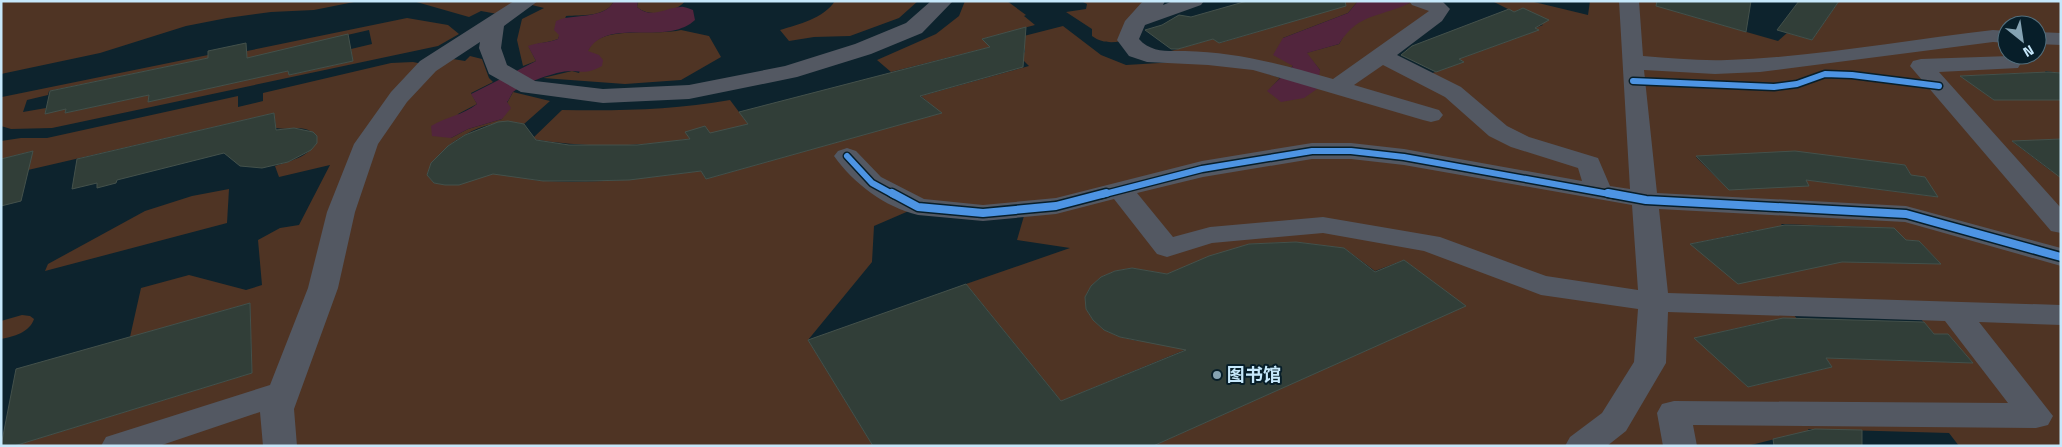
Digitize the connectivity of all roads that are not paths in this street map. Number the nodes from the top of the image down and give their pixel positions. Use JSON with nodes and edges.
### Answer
{"nodes":[{"id":1,"x":528,"y":1,"type":"edge"},
{"id":2,"x":943,"y":1,"type":"edge"},
{"id":3,"x":1155,"y":1,"type":"edge"},
{"id":4,"x":1194,"y":1,"type":"edge"},
{"id":5,"x":1629,"y":1,"type":"edge"},
{"id":6,"x":1424,"y":2,"type":"edge"},
{"id":7,"x":1136,"y":21,"type":"junction"},
{"id":8,"x":494,"y":22,"type":"junction"},
{"id":9,"x":1997,"y":36,"type":"edge"},
{"id":10,"x":2047,"y":39,"type":"edge"},
{"id":11,"x":2061,"y":40,"type":"edge"},
{"id":12,"x":1382,"y":56,"type":"junction"},
{"id":13,"x":1632,"y":62,"type":"junction"},
{"id":14,"x":1997,"y":63,"type":"edge"},
{"id":15,"x":1335,"y":88,"type":"junction"},
{"id":16,"x":1431,"y":115,"type":"dead end"},
{"id":17,"x":847,"y":156,"type":"dead end"},
{"id":18,"x":1120,"y":190,"type":"junction"},
{"id":19,"x":1599,"y":192,"type":"junction"},
{"id":20,"x":1646,"y":200,"type":"junction"},
{"id":21,"x":2061,"y":224,"type":"edge"},
{"id":22,"x":2061,"y":257,"type":"edge"},
{"id":23,"x":1654,"y":302,"type":"junction"},
{"id":24,"x":1952,"y":310,"type":"junction"},
{"id":25,"x":2061,"y":315,"type":"edge"},
{"id":26,"x":282,"y":394,"type":"junction"},
{"id":27,"x":118,"y":446,"type":"edge"},
{"id":28,"x":280,"y":446,"type":"edge"},
{"id":29,"x":1582,"y":446,"type":"edge"},
{"id":30,"x":1680,"y":446,"type":"edge"}],
"edges":[{"from":1,"to":8,"type":"street"},
{"from":2,"to":8,"type":"street"},
{"from":3,"to":7,"type":"street"},
{"from":4,"to":7,"type":"street"},
{"from":5,"to":13,"type":"street"},
{"from":6,"to":12,"type":"street"},
{"from":7,"to":15,"type":"street"},
{"from":8,"to":26,"type":"street"},
{"from":9,"to":13,"type":"street"},
{"from":10,"to":11,"type":"street"},
{"from":12,"to":15,"type":"street"},
{"from":12,"to":19,"type":"street"},
{"from":13,"to":20,"type":"street"},
{"from":14,"to":21,"type":"street"},
{"from":15,"to":16,"type":"street"},
{"from":17,"to":18,"type":"street"},
{"from":18,"to":19,"type":"street"},
{"from":18,"to":23,"type":"street"},
{"from":19,"to":20,"type":"street"},
{"from":20,"to":22,"type":"street"},
{"from":20,"to":23,"type":"street"},
{"from":23,"to":24,"type":"street"},
{"from":23,"to":29,"type":"street"},
{"from":24,"to":25,"type":"street"},
{"from":24,"to":30,"type":"street"},
{"from":26,"to":27,"type":"street"},
{"from":26,"to":28,"type":"street"}]}
